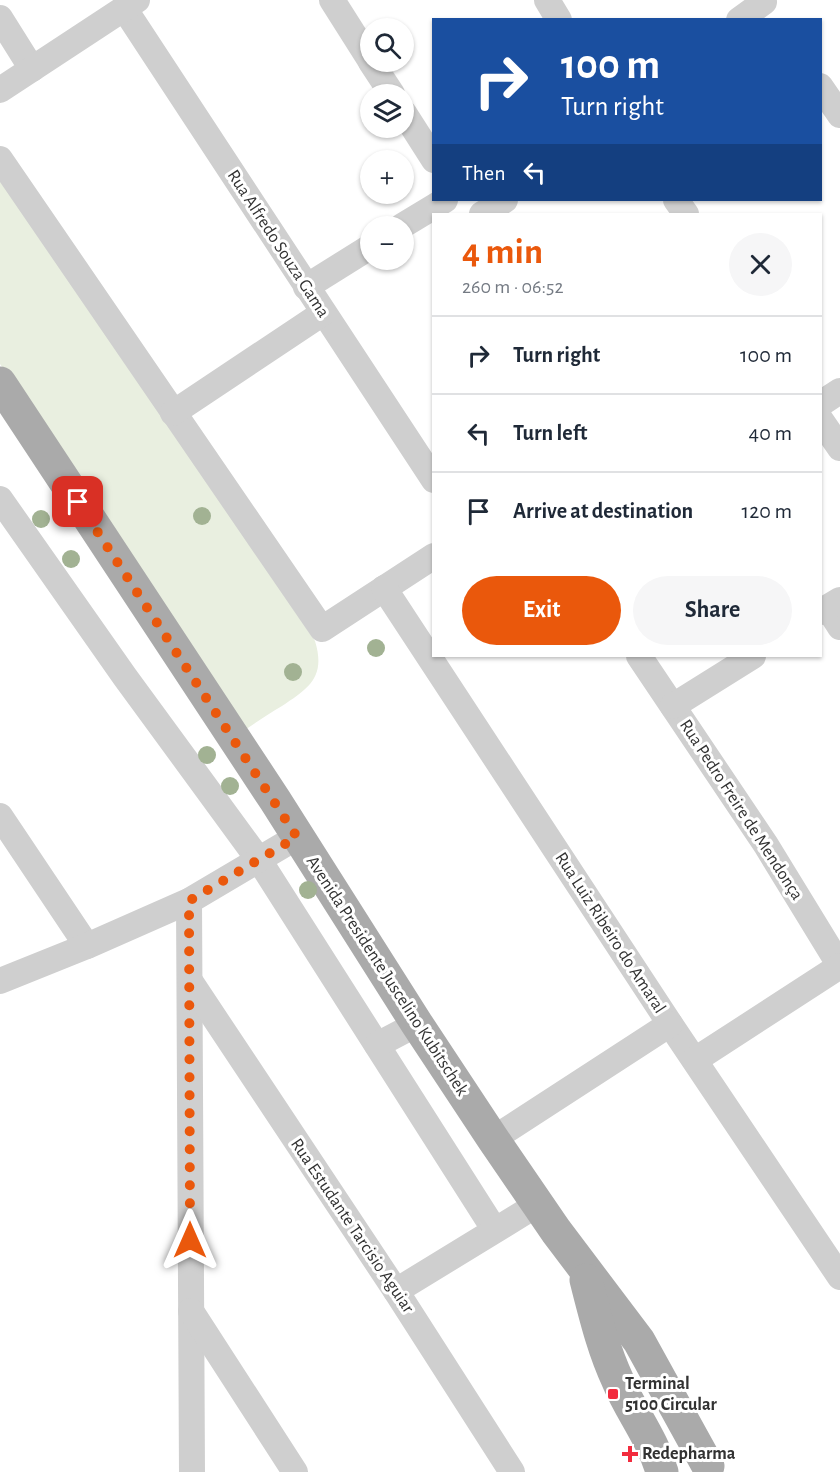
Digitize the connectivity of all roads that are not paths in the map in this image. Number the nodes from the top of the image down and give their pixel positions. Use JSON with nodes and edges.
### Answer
{"nodes":[{"id":1,"x":332,"y":0,"type":"edge"},
{"id":2,"x":547,"y":0,"type":"edge"},
{"id":3,"x":130,"y":4,"type":"edge"},
{"id":4,"x":768,"y":7,"type":"edge"},
{"id":5,"x":0,"y":18,"type":"edge"},
{"id":6,"x":558,"y":18,"type":"edge"},
{"id":7,"x":743,"y":18,"type":"edge"},
{"id":8,"x":360,"y":44,"type":"edge"},
{"id":9,"x":32,"y":69,"type":"junction"},
{"id":10,"x":822,"y":89,"type":"edge"},
{"id":11,"x":0,"y":90,"type":"edge"},
{"id":12,"x":839,"y":112,"type":"edge"},
{"id":13,"x":414,"y":129,"type":"edge"},
{"id":14,"x":432,"y":157,"type":"edge"},
{"id":15,"x":0,"y":159,"type":"edge"},
{"id":16,"x":443,"y":201,"type":"edge"},
{"id":17,"x":503,"y":201,"type":"edge"},
{"id":18,"x":484,"y":213,"type":"edge"},
{"id":19,"x":414,"y":219,"type":"edge"},
{"id":20,"x":360,"y":253,"type":"edge"},
{"id":21,"x":306,"y":288,"type":"junction"},
{"id":22,"x":323,"y":313,"type":"junction"},
{"id":23,"x":0,"y":383,"type":"edge"},
{"id":24,"x":840,"y":391,"type":"edge"},
{"id":25,"x":822,"y":403,"type":"edge"},
{"id":26,"x":173,"y":413,"type":"junction"},
{"id":27,"x":822,"y":422,"type":"edge"},
{"id":28,"x":840,"y":448,"type":"edge"},
{"id":29,"x":432,"y":477,"type":"edge"},
{"id":30,"x":0,"y":499,"type":"edge"},
{"id":31,"x":432,"y":557,"type":"edge"},
{"id":32,"x":384,"y":588,"type":"junction"},
{"id":33,"x":640,"y":657,"type":"edge"},
{"id":34,"x":751,"y":657,"type":"edge"},
{"id":35,"x":673,"y":706,"type":"junction"},
{"id":36,"x":0,"y":816,"type":"edge"},
{"id":37,"x":297,"y":837,"type":"junction"},
{"id":38,"x":259,"y":861,"type":"junction"},
{"id":39,"x":189,"y":901,"type":"junction"},
{"id":40,"x":87,"y":946,"type":"junction"},
{"id":41,"x":840,"y":966,"type":"edge"},
{"id":42,"x":0,"y":981,"type":"edge"},
{"id":43,"x":190,"y":981,"type":"junction"},
{"id":44,"x":417,"y":1024,"type":"junction"},
{"id":45,"x":670,"y":1024,"type":"junction"},
{"id":46,"x":377,"y":1046,"type":"junction"},
{"id":47,"x":695,"y":1060,"type":"junction"},
{"id":48,"x":493,"y":1139,"type":"junction"},
{"id":49,"x":538,"y":1203,"type":"junction"},
{"id":50,"x":494,"y":1230,"type":"junction"},
{"id":51,"x":582,"y":1264,"type":"junction"},
{"id":52,"x":840,"y":1277,"type":"edge"},
{"id":53,"x":396,"y":1291,"type":"junction"},
{"id":54,"x":190,"y":1311,"type":"junction"},
{"id":55,"x":702,"y":1470,"type":"edge"},
{"id":56,"x":192,"y":1472,"type":"edge"},
{"id":57,"x":295,"y":1472,"type":"edge"},
{"id":58,"x":512,"y":1472,"type":"edge"},
{"id":59,"x":662,"y":1472,"type":"edge"}],
"edges":[{"from":1,"to":8,"type":"street"},
{"from":2,"to":6,"type":"street"},
{"from":3,"to":9,"type":"street"},
{"from":3,"to":21,"type":"street","name":"Rua Alfredo Souza Gama"},
{"from":4,"to":7,"type":"street"},
{"from":5,"to":9,"type":"street"},
{"from":9,"to":11,"type":"street"},
{"from":10,"to":12,"type":"street"},
{"from":13,"to":14,"type":"street"},
{"from":15,"to":26,"type":"street"},
{"from":16,"to":19,"type":"street"},
{"from":17,"to":18,"type":"street"},
{"from":20,"to":21,"type":"street"},
{"from":21,"to":22,"type":"street","name":"Rua Alfredo Souza Gama"},
{"from":22,"to":26,"type":"street"},
{"from":22,"to":29,"type":"street","name":"Rua Alfredo Souza Gama"},
{"from":23,"to":37,"type":"main road","name":"Avenida Presidente Juscelino Kubitschek"},
{"from":24,"to":25,"type":"street"},
{"from":26,"to":32,"type":"street"},
{"from":27,"to":28,"type":"street"},
{"from":30,"to":38,"type":"street"},
{"from":31,"to":32,"type":"street"},
{"from":32,"to":45,"type":"street","name":"Rua Luiz Ribeiro do Amaral"},
{"from":33,"to":35,"type":"street","name":"Rua Pedro Freire de Mendonça"},
{"from":34,"to":35,"type":"street"},
{"from":35,"to":41,"type":"street","name":"Rua Pedro Freire de Mendonça"},
{"from":36,"to":40,"type":"street"},
{"from":37,"to":38,"type":"street"},
{"from":37,"to":44,"type":"main road","name":"Avenida Presidente Juscelino Kubitschek"},
{"from":38,"to":39,"type":"street"},
{"from":38,"to":46,"type":"street"},
{"from":39,"to":40,"type":"street"},
{"from":39,"to":43,"type":"street"},
{"from":40,"to":42,"type":"street"},
{"from":41,"to":47,"type":"street"},
{"from":43,"to":53,"type":"street","name":"Rua Estudante Tarcisio Aguiar"},
{"from":43,"to":54,"type":"street"},
{"from":44,"to":46,"type":"street"},
{"from":44,"to":48,"type":"main road","name":"Avenida Presidente Juscelino Kubitschek"},
{"from":45,"to":47,"type":"street","name":"Rua Luiz Ribeiro do Amaral"},
{"from":45,"to":48,"type":"street"},
{"from":46,"to":50,"type":"street"},
{"from":47,"to":52,"type":"street","name":"Rua Luiz Ribeiro do Amaral"},
{"from":48,"to":49,"type":"main road","name":"Avenida Presidente Juscelino Kubitschek"},
{"from":49,"to":50,"type":"street"},
{"from":49,"to":51,"type":"main road","name":"Avenida Presidente Juscelino Kubitschek"},
{"from":50,"to":53,"type":"street"},
{"from":51,"to":55,"type":"main road","name":"Avenida Presidente Juscelino Kubitschek"},
{"from":51,"to":59,"type":"main road"},
{"from":53,"to":58,"type":"street","name":"Rua Estudante Tarcisio Aguiar"},
{"from":54,"to":56,"type":"street"},
{"from":54,"to":57,"type":"street"}]}
